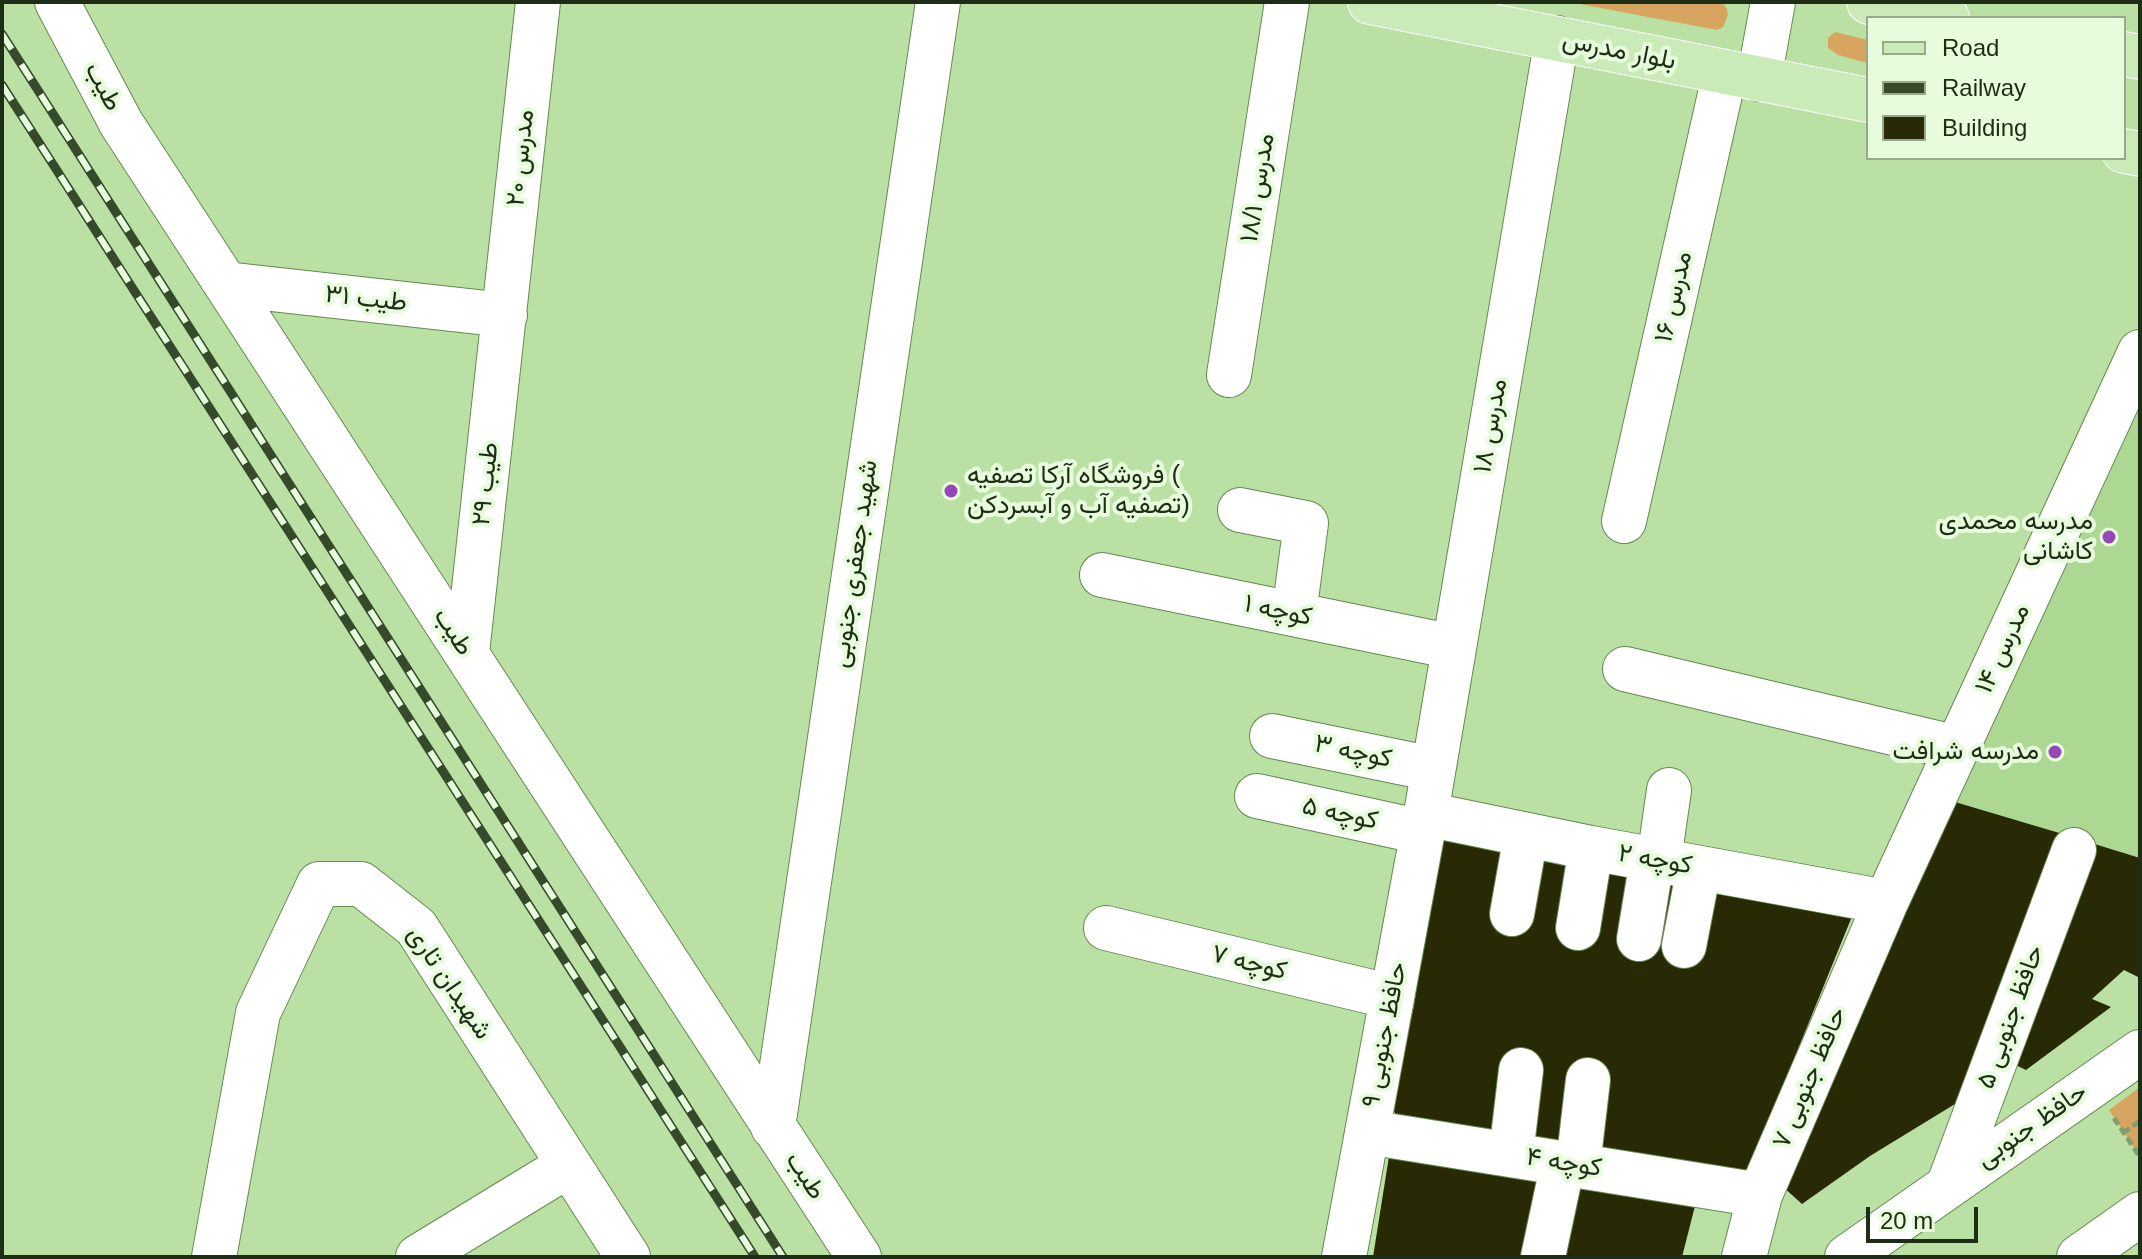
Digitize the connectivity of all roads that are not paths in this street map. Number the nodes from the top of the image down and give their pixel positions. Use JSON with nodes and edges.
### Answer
{"nodes":[{"id":1,"x":57,"y":2,"type":"edge"},
{"id":2,"x":538,"y":2,"type":"edge"},
{"id":3,"x":938,"y":2,"type":"edge"},
{"id":4,"x":1287,"y":2,"type":"edge"},
{"id":5,"x":1370,"y":2,"type":"edge"},
{"id":6,"x":1773,"y":2,"type":"edge"},
{"id":7,"x":1883,"y":4,"type":"edge"},
{"id":8,"x":1938,"y":16,"type":"edge"},
{"id":9,"x":1557,"y":38,"type":"junction"},
{"id":10,"x":1742,"y":76,"type":"junction"},
{"id":11,"x":1866,"y":100,"type":"edge"},
{"id":12,"x":226,"y":284,"type":"junction"},
{"id":13,"x":505,"y":315,"type":"junction"},
{"id":14,"x":2140,"y":352,"type":"edge"},
{"id":15,"x":1229,"y":375,"type":"dead end"},
{"id":16,"x":1240,"y":510,"type":"dead end"},
{"id":17,"x":1624,"y":521,"type":"dead end"},
{"id":18,"x":1102,"y":575,"type":"dead end"},
{"id":19,"x":1294,"y":614,"type":"junction"},
{"id":20,"x":1454,"y":647,"type":"junction"},
{"id":21,"x":467,"y":653,"type":"junction"},
{"id":22,"x":1625,"y":669,"type":"dead end"},
{"id":23,"x":1272,"y":736,"type":"dead end"},
{"id":24,"x":1957,"y":748,"type":"junction"},
{"id":25,"x":1433,"y":769,"type":"junction"},
{"id":26,"x":1669,"y":790,"type":"dead end"},
{"id":27,"x":1257,"y":796,"type":"dead end"},
{"id":28,"x":1424,"y":823,"type":"junction"},
{"id":29,"x":1526,"y":835,"type":"junction"},
{"id":30,"x":1591,"y":848,"type":"junction"},
{"id":31,"x":2074,"y":850,"type":"dead end"},
{"id":32,"x":1670,"y":863,"type":"junction"},
{"id":33,"x":1886,"y":902,"type":"junction"},
{"id":34,"x":1512,"y":914,"type":"dead end"},
{"id":35,"x":1106,"y":928,"type":"dead end"},
{"id":36,"x":1578,"y":928,"type":"dead end"},
{"id":37,"x":1639,"y":939,"type":"dead end"},
{"id":38,"x":1684,"y":946,"type":"dead end"},
{"id":39,"x":1392,"y":997,"type":"junction"},
{"id":40,"x":2140,"y":1052,"type":"edge"},
{"id":41,"x":1521,"y":1070,"type":"dead end"},
{"id":42,"x":1588,"y":1080,"type":"dead end"},
{"id":43,"x":773,"y":1127,"type":"junction"},
{"id":44,"x":1367,"y":1132,"type":"junction"},
{"id":45,"x":1511,"y":1154,"type":"junction"},
{"id":46,"x":1570,"y":1164,"type":"junction"},
{"id":47,"x":569,"y":1165,"type":"junction"},
{"id":48,"x":1949,"y":1184,"type":"junction"},
{"id":49,"x":1760,"y":1195,"type":"junction"},
{"id":50,"x":2140,"y":1214,"type":"edge"},
{"id":51,"x":214,"y":1257,"type":"edge"},
{"id":52,"x":418,"y":1257,"type":"edge"},
{"id":53,"x":628,"y":1257,"type":"edge"},
{"id":54,"x":859,"y":1257,"type":"edge"},
{"id":55,"x":1344,"y":1257,"type":"edge"},
{"id":56,"x":1543,"y":1257,"type":"edge"},
{"id":57,"x":1744,"y":1257,"type":"edge"},
{"id":58,"x":1847,"y":1257,"type":"edge"},
{"id":59,"x":2079,"y":1257,"type":"edge"}],
"edges":[{"from":1,"to":12,"type":"street","name":"طیب"},
{"from":2,"to":13,"type":"street","name":"مدرس ۲۰"},
{"from":3,"to":43,"type":"street","name":"شهید جعفری جنوبی"},
{"from":4,"to":15,"type":"street","name":"مدرس ۱۸/۱"},
{"from":5,"to":9,"type":"main road","name":"بلوار مدرس"},
{"from":6,"to":10,"type":"street","name":"مدرس ۱۶"},
{"from":7,"to":8,"type":"main road"},
{"from":9,"to":10,"type":"main road","name":"بلوار مدرس"},
{"from":9,"to":20,"type":"street","name":"مدرس ۱۸"},
{"from":10,"to":11,"type":"main road","name":"بلوار مدرس"},
{"from":10,"to":17,"type":"street","name":"مدرس ۱۶"},
{"from":12,"to":13,"type":"street","name":"طیب ۳۱"},
{"from":12,"to":21,"type":"street","name":"طیب"},
{"from":13,"to":21,"type":"street","name":"طیب ۲۹"},
{"from":14,"to":24,"type":"street","name":"مدرس ۱۴"},
{"from":16,"to":19,"type":"street"},
{"from":18,"to":19,"type":"street","name":"کوچه ۱"},
{"from":19,"to":20,"type":"street","name":"کوچه ۱"},
{"from":20,"to":25,"type":"street","name":"مدرس ۱۸"},
{"from":21,"to":43,"type":"street","name":"طیب"},
{"from":22,"to":24,"type":"street"},
{"from":23,"to":25,"type":"street","name":"کوچه ۳"},
{"from":24,"to":33,"type":"street","name":"مدرس ۱۴"},
{"from":25,"to":28,"type":"street","name":"مدرس ۱۸"},
{"from":26,"to":32,"type":"street"},
{"from":27,"to":28,"type":"street","name":"کوچه ۵"},
{"from":28,"to":29,"type":"street","name":"کوچه ۲"},
{"from":28,"to":39,"type":"street","name":"حافظ جنوبی ۹"},
{"from":29,"to":30,"type":"street","name":"کوچه ۲"},
{"from":29,"to":34,"type":"street"},
{"from":30,"to":32,"type":"street","name":"کوچه ۲"},
{"from":30,"to":36,"type":"street"},
{"from":31,"to":48,"type":"street","name":"حافظ جنوبی ۵"},
{"from":32,"to":33,"type":"street","name":"کوچه ۲"},
{"from":32,"to":37,"type":"street"},
{"from":32,"to":38,"type":"street"},
{"from":33,"to":49,"type":"street","name":"حافظ جنوبی ۷"},
{"from":35,"to":39,"type":"street","name":"کوچه ۷"},
{"from":39,"to":44,"type":"street","name":"حافظ جنوبی ۹"},
{"from":40,"to":48,"type":"street","name":"حافظ جنوبی"},
{"from":41,"to":45,"type":"street"},
{"from":42,"to":46,"type":"street"},
{"from":43,"to":54,"type":"street","name":"طیب"},
{"from":44,"to":45,"type":"street","name":"کوچه ۴"},
{"from":44,"to":55,"type":"street","name":"حافظ جنوبی ۹"},
{"from":45,"to":46,"type":"street","name":"کوچه ۴"},
{"from":46,"to":49,"type":"street","name":"کوچه ۴"},
{"from":46,"to":56,"type":"street"},
{"from":47,"to":51,"type":"street","name":"شهیدان تاری"},
{"from":47,"to":52,"type":"street"},
{"from":47,"to":53,"type":"street","name":"شهیدان تاری"},
{"from":48,"to":58,"type":"street","name":"حافظ جنوبی"},
{"from":49,"to":57,"type":"street","name":"حافظ جنوبی ۷"},
{"from":50,"to":59,"type":"street"}]}
